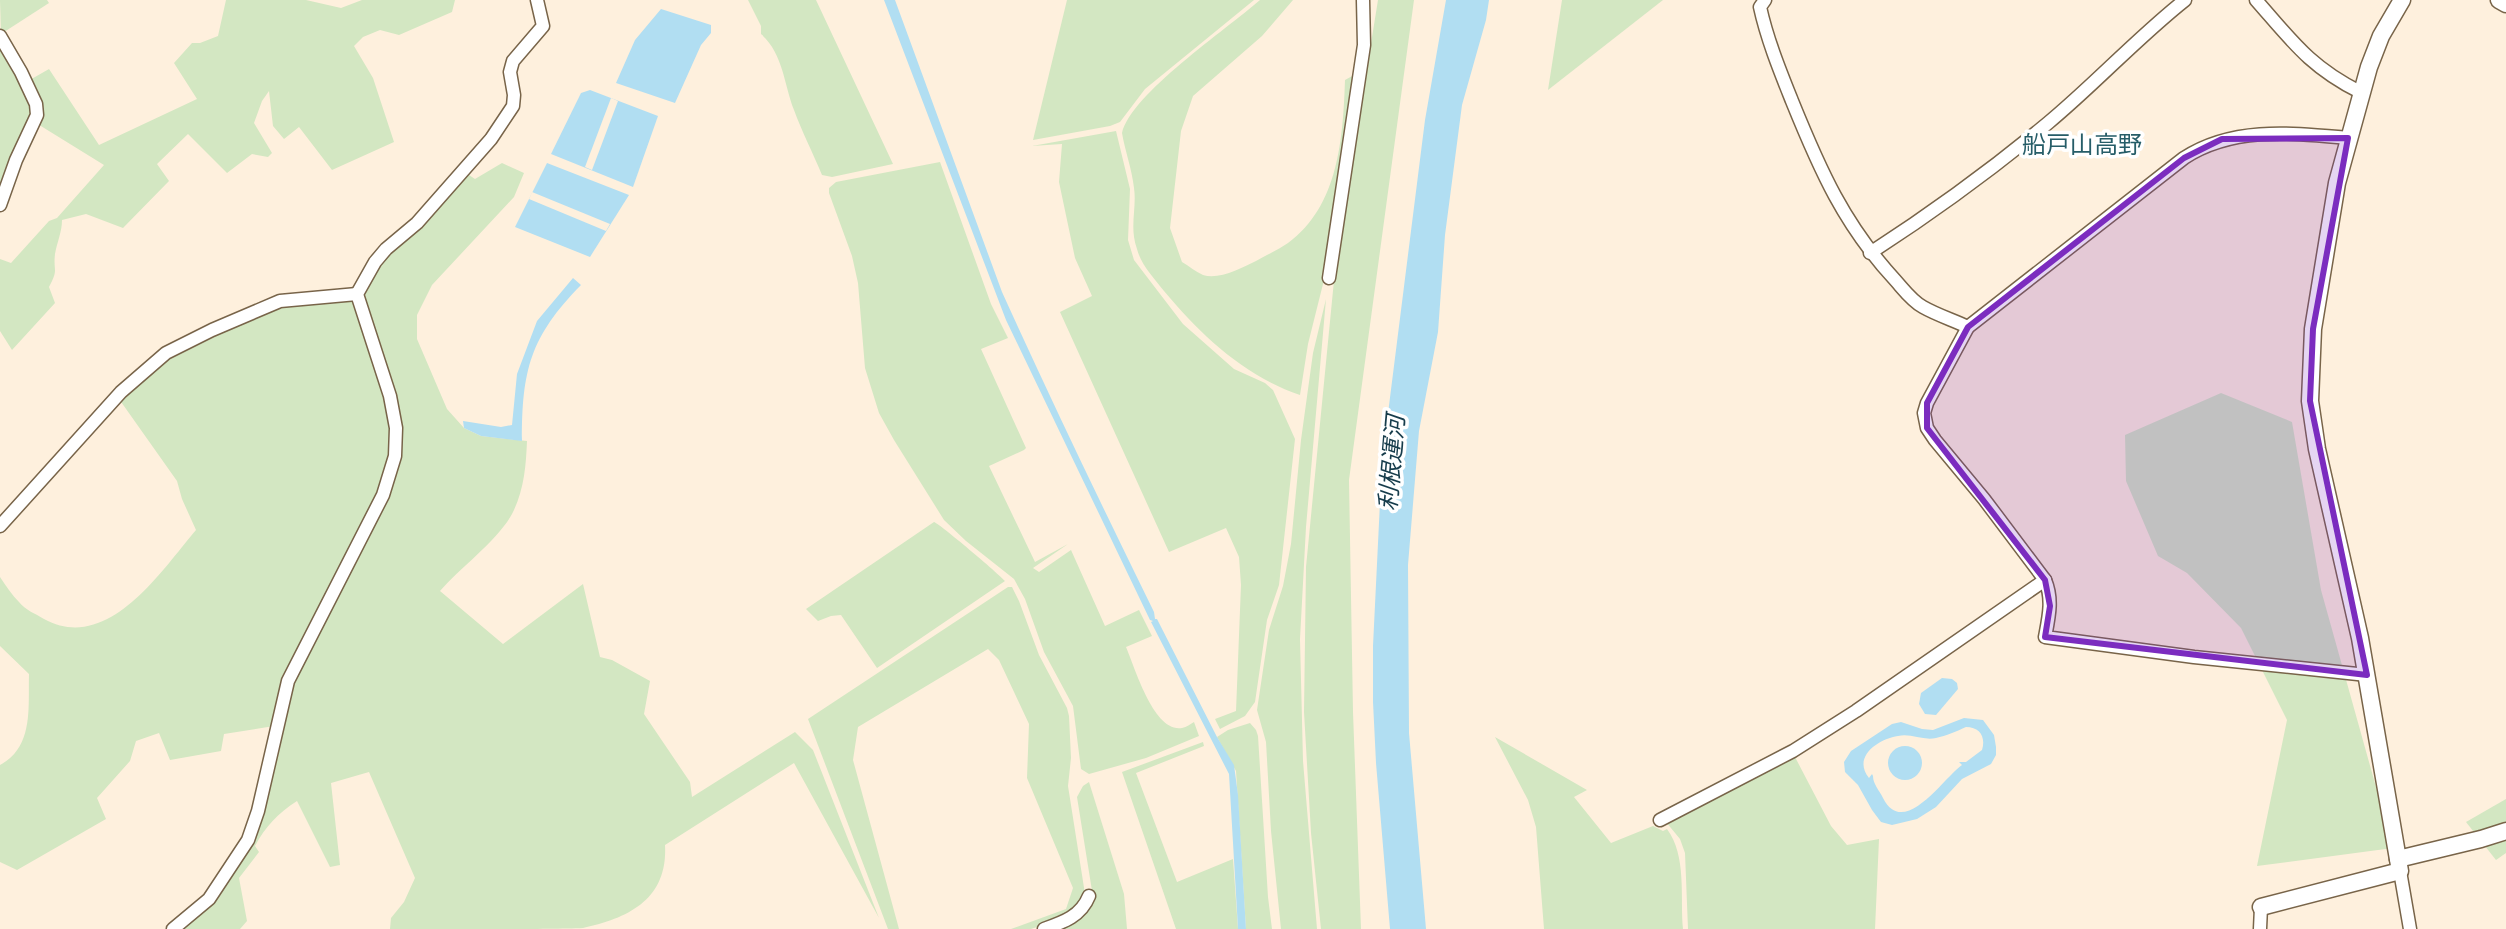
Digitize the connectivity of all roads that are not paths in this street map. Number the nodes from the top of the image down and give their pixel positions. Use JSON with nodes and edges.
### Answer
{"nodes":[{"id":1,"x":537,"y":0,"type":"edge"},
{"id":2,"x":1363,"y":0,"type":"edge"},
{"id":3,"x":2185,"y":0,"type":"edge"},
{"id":4,"x":2256,"y":0,"type":"edge"},
{"id":5,"x":2402,"y":0,"type":"edge"},
{"id":6,"x":2499,"y":0,"type":"edge"},
{"id":7,"x":1763,"y":1,"type":"edge"},
{"id":8,"x":2506,"y":4,"type":"edge"},
{"id":9,"x":0,"y":36,"type":"edge"},
{"id":10,"x":2360,"y":92,"type":"junction"},
{"id":11,"x":2348,"y":138,"type":"junction"},
{"id":12,"x":0,"y":205,"type":"edge"},
{"id":13,"x":1870,"y":253,"type":"junction"},
{"id":14,"x":1329,"y":278,"type":"dead end"},
{"id":15,"x":357,"y":294,"type":"junction"},
{"id":16,"x":1968,"y":327,"type":"junction"},
{"id":17,"x":0,"y":526,"type":"edge"},
{"id":18,"x":2045,"y":580,"type":"junction"},
{"id":19,"x":2367,"y":675,"type":"junction"},
{"id":20,"x":1660,"y":820,"type":"dead end"},
{"id":21,"x":2506,"y":831,"type":"edge"},
{"id":22,"x":2399,"y":865,"type":"junction"},
{"id":23,"x":1089,"y":896,"type":"dead end"},
{"id":24,"x":2261,"y":907,"type":"joint"},
{"id":25,"x":173,"y":929,"type":"edge"},
{"id":26,"x":1044,"y":929,"type":"edge"},
{"id":27,"x":2260,"y":929,"type":"edge"},
{"id":28,"x":2410,"y":929,"type":"edge"}],
"edges":[{"from":1,"to":15,"type":"street"},
{"from":2,"to":14,"type":"street"},
{"from":3,"to":13,"type":"street"},
{"from":4,"to":10,"type":"street"},
{"from":5,"to":10,"type":"street"},
{"from":6,"to":8,"type":"street"},
{"from":7,"to":13,"type":"street"},
{"from":9,"to":12,"type":"street"},
{"from":10,"to":11,"type":"street"},
{"from":11,"to":16,"type":"street"},
{"from":11,"to":19,"type":"street"},
{"from":13,"to":16,"type":"street"},
{"from":15,"to":17,"type":"street"},
{"from":15,"to":25,"type":"street"},
{"from":16,"to":18,"type":"street"},
{"from":18,"to":19,"type":"street"},
{"from":18,"to":20,"type":"street"},
{"from":19,"to":22,"type":"street"},
{"from":21,"to":22,"type":"street"},
{"from":22,"to":24,"type":"street"},
{"from":22,"to":28,"type":"street"},
{"from":23,"to":26,"type":"street"},
{"from":24,"to":27,"type":"street"}]}
